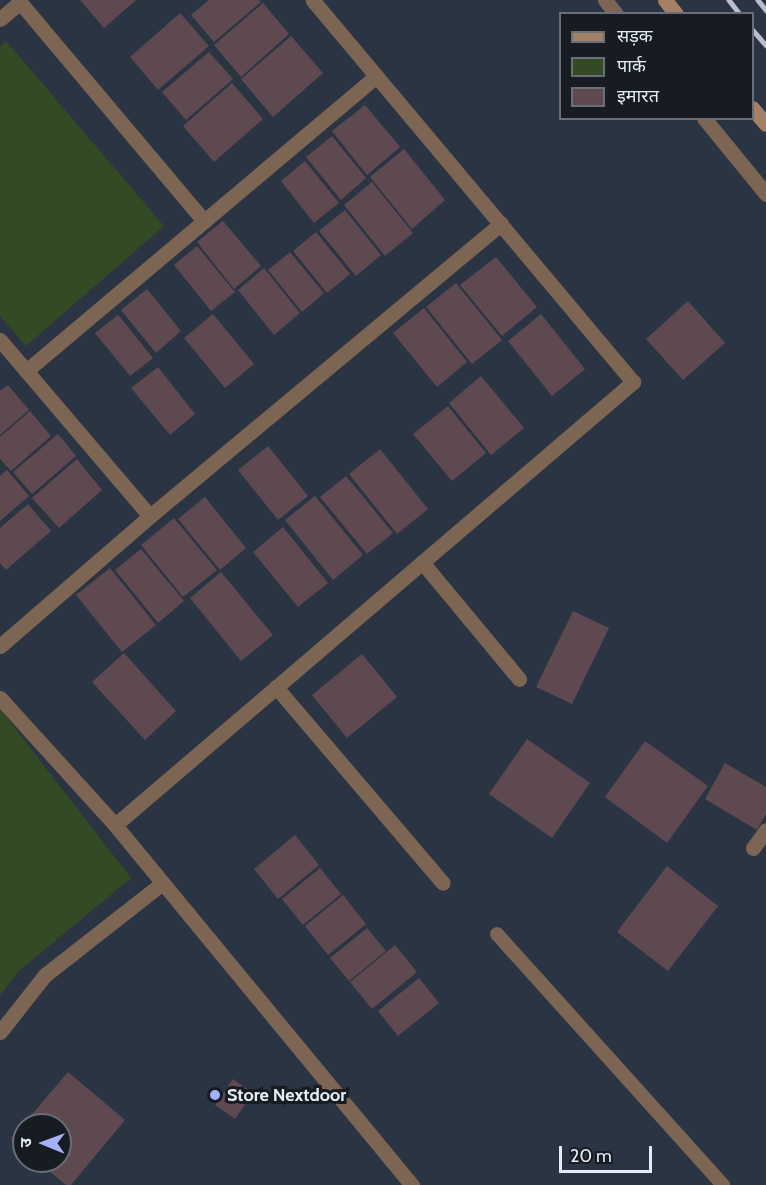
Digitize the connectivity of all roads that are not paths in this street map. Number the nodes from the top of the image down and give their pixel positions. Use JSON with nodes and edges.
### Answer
{"nodes":[{"id":1,"x":313,"y":0,"type":"edge"},
{"id":2,"x":605,"y":0,"type":"edge"},
{"id":3,"x":665,"y":0,"type":"edge"},
{"id":4,"x":19,"y":1,"type":"edge"},
{"id":5,"x":614,"y":12,"type":"edge"},
{"id":6,"x":674,"y":12,"type":"edge"},
{"id":7,"x":0,"y":19,"type":"edge"},
{"id":8,"x":376,"y":76,"type":"junction"},
{"id":9,"x":754,"y":109,"type":"edge"},
{"id":10,"x":706,"y":120,"type":"edge"},
{"id":11,"x":766,"y":124,"type":"edge"},
{"id":12,"x":766,"y":194,"type":"edge"},
{"id":13,"x":204,"y":221,"type":"junction"},
{"id":14,"x":501,"y":224,"type":"junction"},
{"id":15,"x":0,"y":340,"type":"edge"},
{"id":16,"x":26,"y":371,"type":"junction"},
{"id":17,"x":150,"y":516,"type":"junction"},
{"id":18,"x":422,"y":562,"type":"junction"},
{"id":19,"x":0,"y":646,"type":"edge"},
{"id":20,"x":519,"y":679,"type":"dead end"},
{"id":21,"x":276,"y":687,"type":"junction"},
{"id":22,"x":0,"y":698,"type":"edge"},
{"id":23,"x":115,"y":825,"type":"junction"},
{"id":24,"x":766,"y":830,"type":"edge"},
{"id":25,"x":753,"y":848,"type":"dead end"},
{"id":26,"x":161,"y":884,"type":"junction"},
{"id":27,"x":443,"y":884,"type":"dead end"},
{"id":28,"x":497,"y":934,"type":"dead end"},
{"id":29,"x":0,"y":1032,"type":"edge"},
{"id":30,"x":412,"y":1185,"type":"edge"},
{"id":31,"x":723,"y":1185,"type":"edge"}],
"edges":[{"from":1,"to":8,"type":"street"},
{"from":2,"to":5,"type":"street"},
{"from":3,"to":6,"type":"main road"},
{"from":4,"to":7,"type":"street"},
{"from":4,"to":13,"type":"street"},
{"from":8,"to":13,"type":"street"},
{"from":8,"to":14,"type":"street"},
{"from":9,"to":11,"type":"main road"},
{"from":10,"to":12,"type":"street"},
{"from":13,"to":16,"type":"street"},
{"from":14,"to":17,"type":"street"},
{"from":14,"to":18,"type":"street"},
{"from":15,"to":16,"type":"street"},
{"from":16,"to":17,"type":"street"},
{"from":17,"to":19,"type":"street"},
{"from":18,"to":20,"type":"street"},
{"from":18,"to":21,"type":"street"},
{"from":21,"to":23,"type":"street"},
{"from":21,"to":27,"type":"street"},
{"from":22,"to":23,"type":"street"},
{"from":23,"to":26,"type":"street"},
{"from":24,"to":25,"type":"street"},
{"from":26,"to":29,"type":"street"},
{"from":26,"to":30,"type":"street"},
{"from":28,"to":31,"type":"lane"}]}
